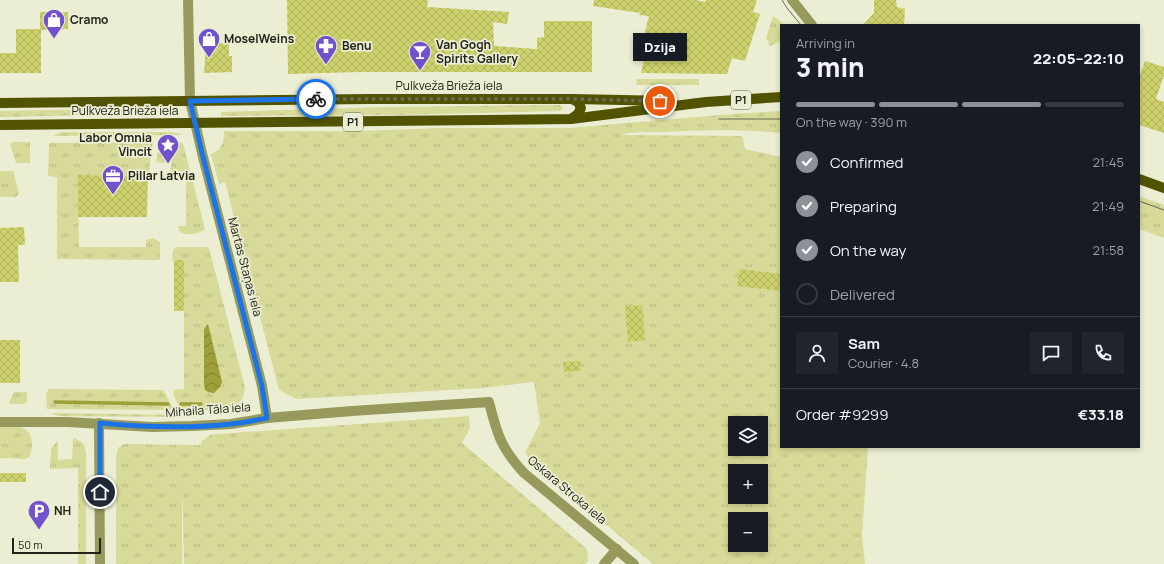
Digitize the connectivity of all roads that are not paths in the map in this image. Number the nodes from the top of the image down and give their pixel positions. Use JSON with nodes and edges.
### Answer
{"nodes":[{"id":1,"x":188,"y":0,"type":"edge"},
{"id":2,"x":792,"y":0,"type":"edge"},
{"id":3,"x":811,"y":24,"type":"edge"},
{"id":4,"x":780,"y":97,"type":"edge"},
{"id":5,"x":572,"y":99,"type":"junction"},
{"id":6,"x":190,"y":101,"type":"junction"},
{"id":7,"x":0,"y":102,"type":"edge"},
{"id":8,"x":706,"y":102,"type":"junction"},
{"id":9,"x":571,"y":119,"type":"junction"},
{"id":10,"x":196,"y":124,"type":"junction"},
{"id":11,"x":0,"y":125,"type":"edge"},
{"id":12,"x":1140,"y":179,"type":"edge"},
{"id":13,"x":1164,"y":188,"type":"edge"},
{"id":14,"x":489,"y":402,"type":"joint"},
{"id":15,"x":267,"y":418,"type":"junction"},
{"id":16,"x":0,"y":422,"type":"edge"},
{"id":17,"x":100,"y":423,"type":"junction"},
{"id":18,"x":617,"y":549,"type":"junction"},
{"id":19,"x":100,"y":564,"type":"edge"},
{"id":20,"x":604,"y":564,"type":"edge"},
{"id":21,"x":634,"y":564,"type":"edge"}],
"edges":[{"from":1,"to":6,"type":"street","name":"Martas Staņas iela"},
{"from":2,"to":3,"type":"street"},
{"from":4,"to":8,"type":"main road","name":"Pulkveža Brieža iela","number":"P1"},
{"from":5,"to":6,"type":"main road","name":"Pulkveža Brieža iela","number":"P1"},
{"from":5,"to":8,"type":"main road","name":"Pulkveža Brieža iela","number":"P1"},
{"from":5,"to":9,"type":"main road"},
{"from":6,"to":7,"type":"main road","name":"Pulkveža Brieža iela","number":"P1"},
{"from":6,"to":10,"type":"street","name":"Martas Staņas iela"},
{"from":8,"to":9,"type":"main road","name":"Pulkveža Brieža iela","number":"P1"},
{"from":9,"to":10,"type":"main road","name":"Pulkveža Brieža iela","number":"P1"},
{"from":10,"to":11,"type":"main road","name":"Pulkveža Brieža iela","number":"P1"},
{"from":10,"to":15,"type":"street","name":"Martas Staņas iela"},
{"from":12,"to":13,"type":"main road"},
{"from":14,"to":15,"type":"street","name":"Mihaila Tāla iela"},
{"from":14,"to":18,"type":"street","name":"Oskara Stroka iela"},
{"from":15,"to":17,"type":"street","name":"Mihaila Tāla iela"},
{"from":16,"to":17,"type":"street","name":"Mihaila Tāla iela"},
{"from":17,"to":19,"type":"street"},
{"from":18,"to":20,"type":"street"},
{"from":18,"to":21,"type":"street","name":"Oskara Stroka iela"}]}
